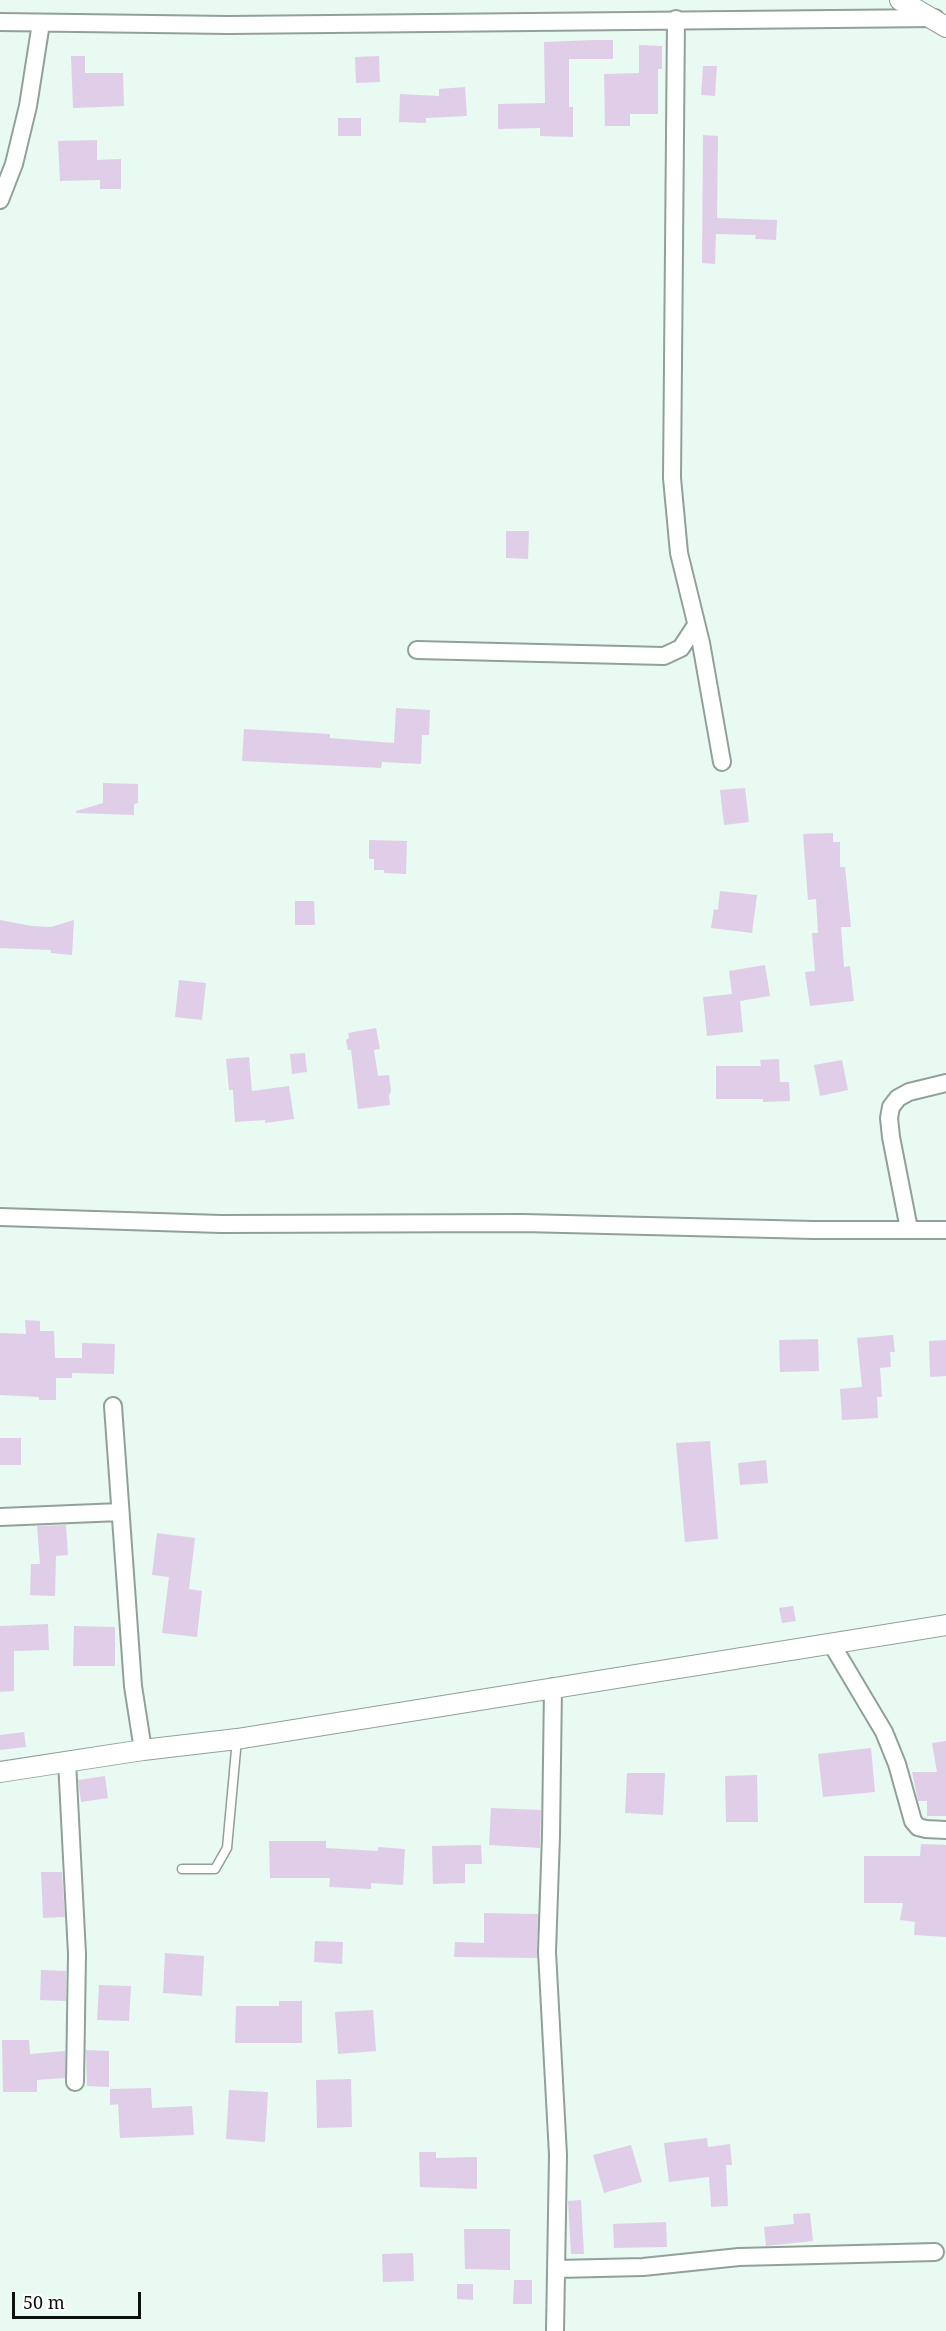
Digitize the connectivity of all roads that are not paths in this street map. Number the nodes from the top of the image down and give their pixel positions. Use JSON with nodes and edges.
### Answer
{"nodes":[{"id":1,"x":900,"y":0,"type":"edge"},
{"id":2,"x":933,"y":15,"type":"edge"},
{"id":3,"x":676,"y":19,"type":"junction"},
{"id":4,"x":0,"y":22,"type":"edge"},
{"id":5,"x":41,"y":23,"type":"junction"},
{"id":6,"x":0,"y":200,"type":"edge"},
{"id":7,"x":696,"y":625,"type":"junction"},
{"id":8,"x":417,"y":650,"type":"dead end"},
{"id":9,"x":722,"y":762,"type":"dead end"},
{"id":10,"x":946,"y":1083,"type":"edge"},
{"id":11,"x":0,"y":1217,"type":"edge"},
{"id":12,"x":909,"y":1229,"type":"junction"},
{"id":13,"x":946,"y":1230,"type":"edge"},
{"id":14,"x":113,"y":1406,"type":"dead end"},
{"id":15,"x":120,"y":1512,"type":"junction"},
{"id":16,"x":0,"y":1517,"type":"edge"},
{"id":17,"x":946,"y":1625,"type":"edge"},
{"id":18,"x":831,"y":1643,"type":"junction"},
{"id":19,"x":553,"y":1687,"type":"junction"},
{"id":20,"x":237,"y":1739,"type":"junction"},
{"id":21,"x":143,"y":1750,"type":"junction"},
{"id":22,"x":67,"y":1761,"type":"junction"},
{"id":23,"x":0,"y":1772,"type":"edge"},
{"id":24,"x":946,"y":1830,"type":"edge"},
{"id":25,"x":182,"y":1869,"type":"dead end"},
{"id":26,"x":75,"y":2082,"type":"dead end"},
{"id":27,"x":935,"y":2252,"type":"dead end"},
{"id":28,"x":557,"y":2269,"type":"junction"},
{"id":29,"x":555,"y":2331,"type":"edge"}],
"edges":[{"from":1,"to":2,"type":"street"},
{"from":2,"to":3,"type":"street"},
{"from":3,"to":5,"type":"street"},
{"from":3,"to":7,"type":"street"},
{"from":4,"to":5,"type":"street"},
{"from":5,"to":6,"type":"street"},
{"from":7,"to":8,"type":"street"},
{"from":7,"to":9,"type":"street"},
{"from":10,"to":12,"type":"street"},
{"from":11,"to":12,"type":"street"},
{"from":12,"to":13,"type":"street"},
{"from":14,"to":15,"type":"street"},
{"from":15,"to":16,"type":"street"},
{"from":15,"to":21,"type":"street"},
{"from":17,"to":18,"type":"street"},
{"from":18,"to":19,"type":"street"},
{"from":18,"to":24,"type":"street"},
{"from":19,"to":20,"type":"street"},
{"from":19,"to":28,"type":"street"},
{"from":20,"to":21,"type":"street"},
{"from":20,"to":25,"type":"lane"},
{"from":21,"to":22,"type":"street"},
{"from":22,"to":23,"type":"street"},
{"from":22,"to":26,"type":"street"},
{"from":27,"to":28,"type":"street"},
{"from":28,"to":29,"type":"street"}]}
